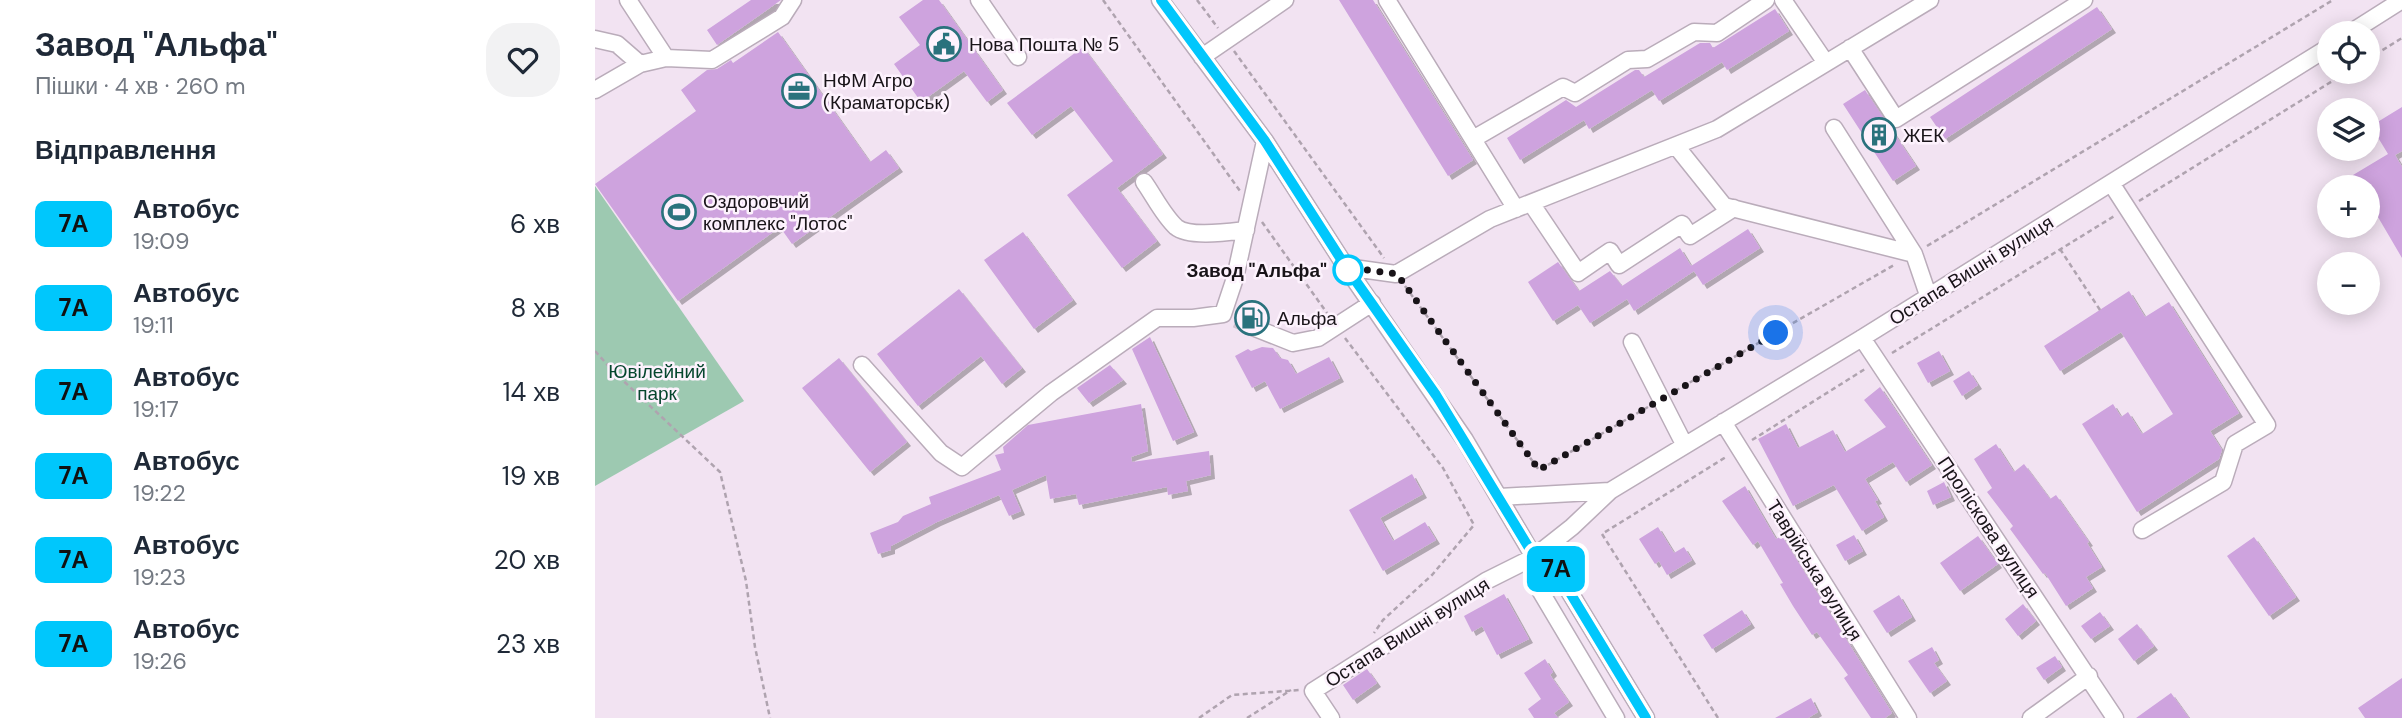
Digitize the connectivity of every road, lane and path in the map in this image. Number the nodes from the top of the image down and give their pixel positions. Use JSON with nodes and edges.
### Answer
{"nodes":[{"id":1,"x":628,"y":0,"type":"edge"},
{"id":2,"x":793,"y":0,"type":"edge"},
{"id":3,"x":979,"y":0,"type":"edge"},
{"id":4,"x":1103,"y":0,"type":"edge"},
{"id":5,"x":1160,"y":0,"type":"edge"},
{"id":6,"x":1197,"y":0,"type":"edge"},
{"id":7,"x":1285,"y":0,"type":"edge"},
{"id":8,"x":1387,"y":0,"type":"edge"},
{"id":9,"x":1766,"y":0,"type":"edge"},
{"id":10,"x":1783,"y":0,"type":"edge"},
{"id":11,"x":1930,"y":0,"type":"edge"},
{"id":12,"x":2084,"y":0,"type":"edge"},
{"id":13,"x":2333,"y":0,"type":"edge"},
{"id":14,"x":2402,"y":0,"type":"edge"},
{"id":15,"x":2369,"y":21,"type":"edge"},
{"id":16,"x":2402,"y":38,"type":"edge"},
{"id":17,"x":595,"y":39,"type":"edge"},
{"id":18,"x":1227,"y":41,"type":"junction"},
{"id":19,"x":1850,"y":48,"type":"junction"},
{"id":20,"x":2380,"y":52,"type":"edge"},
{"id":21,"x":2317,"y":54,"type":"edge"},
{"id":22,"x":1018,"y":57,"type":"dead end"},
{"id":23,"x":1202,"y":57,"type":"junction"},
{"id":24,"x":666,"y":58,"type":"junction"},
{"id":25,"x":1826,"y":63,"type":"junction"},
{"id":26,"x":641,"y":64,"type":"junction"},
{"id":27,"x":2328,"y":84,"type":"edge"},
{"id":28,"x":595,"y":90,"type":"edge"},
{"id":29,"x":1834,"y":128,"type":"dead end"},
{"id":30,"x":1473,"y":139,"type":"junction"},
{"id":31,"x":1265,"y":141,"type":"junction"},
{"id":32,"x":1676,"y":146,"type":"junction"},
{"id":33,"x":1143,"y":182,"type":"dead end"},
{"id":34,"x":2111,"y":183,"type":"junction"},
{"id":35,"x":1251,"y":206,"type":"junction"},
{"id":36,"x":1523,"y":206,"type":"junction"},
{"id":37,"x":1734,"y":208,"type":"junction"},
{"id":38,"x":2128,"y":208,"type":"junction"},
{"id":39,"x":1245,"y":230,"type":"junction"},
{"id":40,"x":2060,"y":250,"type":"junction"},
{"id":41,"x":1913,"y":254,"type":"junction"},
{"id":42,"x":1346,"y":267,"type":"junction"},
{"id":43,"x":1397,"y":274,"type":"junction"},
{"id":44,"x":1928,"y":295,"type":"junction"},
{"id":45,"x":1372,"y":303,"type":"junction"},
{"id":46,"x":2100,"y":310,"type":"dead end"},
{"id":47,"x":1237,"y":320,"type":"junction"},
{"id":48,"x":1337,"y":326,"type":"junction"},
{"id":49,"x":1862,"y":338,"type":"junction"},
{"id":50,"x":1632,"y":342,"type":"dead end"},
{"id":51,"x":595,"y":351,"type":"edge"},
{"id":52,"x":1878,"y":361,"type":"junction"},
{"id":53,"x":862,"y":365,"type":"dead end"},
{"id":54,"x":1661,"y":399,"type":"junction"},
{"id":55,"x":1723,"y":422,"type":"junction"},
{"id":56,"x":1684,"y":444,"type":"junction"},
{"id":57,"x":1739,"y":449,"type":"junction"},
{"id":58,"x":1610,"y":491,"type":"junction"},
{"id":59,"x":1499,"y":498,"type":"junction"},
{"id":60,"x":2141,"y":530,"type":"dead end"},
{"id":61,"x":1534,"y":556,"type":"junction"},
{"id":62,"x":1368,"y":643,"type":"dead end"},
{"id":63,"x":2089,"y":676,"type":"junction"},
{"id":64,"x":1292,"y":690,"type":"junction"},
{"id":65,"x":1314,"y":691,"type":"junction"},
{"id":66,"x":770,"y":718,"type":"edge"},
{"id":67,"x":1199,"y":718,"type":"edge"},
{"id":68,"x":1247,"y":718,"type":"edge"},
{"id":69,"x":1331,"y":718,"type":"edge"},
{"id":70,"x":1616,"y":718,"type":"edge"},
{"id":71,"x":1646,"y":718,"type":"edge"},
{"id":72,"x":1718,"y":718,"type":"edge"},
{"id":73,"x":1908,"y":718,"type":"edge"},
{"id":74,"x":2031,"y":718,"type":"edge"},
{"id":75,"x":2115,"y":718,"type":"edge"}],
"edges":[{"from":1,"to":24,"type":"street"},
{"from":2,"to":24,"type":"street"},
{"from":3,"to":22,"type":"street"},
{"from":4,"to":35,"type":"path"},
{"from":5,"to":23,"type":"street"},
{"from":6,"to":18,"type":"path"},
{"from":7,"to":18,"type":"street"},
{"from":8,"to":30,"type":"street"},
{"from":9,"to":30,"type":"street"},
{"from":10,"to":25,"type":"street"},
{"from":11,"to":19,"type":"street"},
{"from":12,"to":19,"type":"street"},
{"from":13,"to":41,"type":"path"},
{"from":14,"to":15,"type":"street"},
{"from":16,"to":20,"type":"path"},
{"from":17,"to":26,"type":"street"},
{"from":18,"to":23,"type":"street"},
{"from":18,"to":43,"type":"path"},
{"from":19,"to":25,"type":"street"},
{"from":21,"to":34,"type":"street","name":"Остапа Вишні вулиця"},
{"from":23,"to":31,"type":"street"},
{"from":24,"to":26,"type":"street"},
{"from":25,"to":32,"type":"street"},
{"from":26,"to":28,"type":"street"},
{"from":27,"to":38,"type":"path"},
{"from":29,"to":41,"type":"street"},
{"from":30,"to":36,"type":"street"},
{"from":31,"to":35,"type":"street"},
{"from":31,"to":42,"type":"street"},
{"from":32,"to":36,"type":"street"},
{"from":32,"to":37,"type":"street"},
{"from":33,"to":39,"type":"street"},
{"from":34,"to":38,"type":"street"},
{"from":34,"to":44,"type":"street","name":"Остапа Вишні вулиця"},
{"from":35,"to":39,"type":"street"},
{"from":35,"to":48,"type":"path"},
{"from":36,"to":37,"type":"street"},
{"from":36,"to":43,"type":"street"},
{"from":37,"to":41,"type":"street"},
{"from":38,"to":40,"type":"path"},
{"from":38,"to":60,"type":"street"},
{"from":39,"to":47,"type":"street"},
{"from":40,"to":46,"type":"path"},
{"from":40,"to":52,"type":"path"},
{"from":41,"to":44,"type":"street"},
{"from":41,"to":54,"type":"path"},
{"from":42,"to":43,"type":"street"},
{"from":42,"to":45,"type":"street"},
{"from":43,"to":54,"type":"path"},
{"from":44,"to":49,"type":"street","name":"Остапа Вишні вулиця"},
{"from":45,"to":48,"type":"street"},
{"from":45,"to":59,"type":"street"},
{"from":47,"to":48,"type":"street"},
{"from":47,"to":53,"type":"street"},
{"from":48,"to":62,"type":"path"},
{"from":49,"to":52,"type":"street","name":"Проліскова вулиця"},
{"from":49,"to":55,"type":"street","name":"Остапа Вишні вулиця"},
{"from":50,"to":54,"type":"street"},
{"from":51,"to":66,"type":"path"},
{"from":52,"to":57,"type":"path"},
{"from":52,"to":63,"type":"street","name":"Проліскова вулиця"},
{"from":54,"to":56,"type":"street"},
{"from":55,"to":56,"type":"street","name":"Остапа Вишні вулиця"},
{"from":55,"to":57,"type":"street","name":"Таврійська вулиця"},
{"from":56,"to":58,"type":"street","name":"Остапа Вишні вулиця"},
{"from":57,"to":72,"type":"path"},
{"from":57,"to":73,"type":"street","name":"Таврійська вулиця"},
{"from":58,"to":59,"type":"street"},
{"from":58,"to":61,"type":"street","name":"Остапа Вишні вулиця"},
{"from":59,"to":61,"type":"street"},
{"from":61,"to":65,"type":"street","name":"Остапа Вишні вулиця"},
{"from":61,"to":70,"type":"street"},
{"from":61,"to":71,"type":"street"},
{"from":63,"to":74,"type":"street"},
{"from":63,"to":75,"type":"street","name":"Проліскова вулиця"},
{"from":64,"to":65,"type":"path","name":"Остапа Вишні вулиця"},
{"from":64,"to":67,"type":"path","name":"Остапа Вишні вулиця"},
{"from":64,"to":68,"type":"path"},
{"from":65,"to":69,"type":"street"}]}
